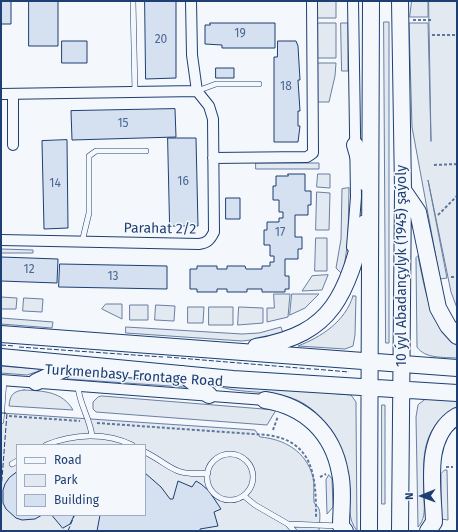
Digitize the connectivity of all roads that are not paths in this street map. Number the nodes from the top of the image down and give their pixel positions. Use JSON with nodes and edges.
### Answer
{"nodes":[{"id":1,"x":133,"y":1,"type":"edge"},
{"id":2,"x":192,"y":1,"type":"edge"},
{"id":3,"x":312,"y":1,"type":"edge"},
{"id":4,"x":353,"y":1,"type":"edge"},
{"id":5,"x":371,"y":1,"type":"edge"},
{"id":6,"x":400,"y":1,"type":"edge"},
{"id":7,"x":259,"y":84,"type":"dead end"},
{"id":8,"x":197,"y":91,"type":"junction"},
{"id":9,"x":135,"y":92,"type":"junction"},
{"id":10,"x":1,"y":94,"type":"edge"},
{"id":11,"x":13,"y":94,"type":"junction"},
{"id":12,"x":13,"y":145,"type":"dead end"},
{"id":13,"x":355,"y":145,"type":"junction"},
{"id":14,"x":146,"y":150,"type":"dead end"},
{"id":15,"x":213,"y":158,"type":"junction"},
{"id":16,"x":403,"y":190,"type":"junction"},
{"id":17,"x":371,"y":203,"type":"junction"},
{"id":18,"x":1,"y":240,"type":"edge"},
{"id":19,"x":82,"y":242,"type":"junction"},
{"id":20,"x":345,"y":286,"type":"junction"},
{"id":21,"x":1,"y":334,"type":"edge"},
{"id":22,"x":457,"y":336,"type":"edge"},
{"id":23,"x":234,"y":351,"type":"junction"},
{"id":24,"x":1,"y":356,"type":"edge"},
{"id":25,"x":369,"y":362,"type":"junction"},
{"id":26,"x":75,"y":364,"type":"junction"},
{"id":27,"x":402,"y":364,"type":"junction"},
{"id":28,"x":457,"y":368,"type":"edge"},
{"id":29,"x":183,"y":374,"type":"junction"},
{"id":30,"x":3,"y":380,"type":"edge"},
{"id":31,"x":36,"y":382,"type":"junction"},
{"id":32,"x":78,"y":385,"type":"junction"},
{"id":33,"x":370,"y":387,"type":"junction"},
{"id":34,"x":401,"y":388,"type":"junction"},
{"id":35,"x":457,"y":393,"type":"edge"},
{"id":36,"x":209,"y":395,"type":"junction"},
{"id":37,"x":265,"y":400,"type":"joint"},
{"id":38,"x":2,"y":416,"type":"edge"},
{"id":39,"x":457,"y":416,"type":"edge"},
{"id":40,"x":1,"y":421,"type":"edge"},
{"id":41,"x":92,"y":436,"type":"junction"},
{"id":42,"x":49,"y":444,"type":"edge"},
{"id":43,"x":129,"y":444,"type":"edge"},
{"id":44,"x":146,"y":453,"type":"edge"},
{"id":45,"x":16,"y":462,"type":"edge"},
{"id":46,"x":12,"y":464,"type":"dead end"},
{"id":47,"x":208,"y":473,"type":"junction"},
{"id":48,"x":244,"y":496,"type":"junction"},
{"id":49,"x":288,"y":524,"type":"junction"},
{"id":50,"x":432,"y":528,"type":"edge"},
{"id":51,"x":342,"y":529,"type":"edge"},
{"id":52,"x":294,"y":531,"type":"edge"},
{"id":53,"x":369,"y":531,"type":"edge"},
{"id":54,"x":400,"y":531,"type":"edge"}],
"edges":[{"from":1,"to":9,"type":"lane"},
{"from":2,"to":8,"type":"street","name":"Parahat 2/2"},
{"from":3,"to":15,"type":"street"},
{"from":4,"to":13,"type":"street"},
{"from":5,"to":17,"type":"main road"},
{"from":6,"to":16,"type":"main road","name":"10 ýyl Abadançylyk (1945) şaýoly"},
{"from":7,"to":8,"type":"lane"},
{"from":8,"to":9,"type":"street"},
{"from":8,"to":15,"type":"street","name":"Parahat 2/2"},
{"from":9,"to":11,"type":"street"},
{"from":10,"to":11,"type":"street"},
{"from":11,"to":12,"type":"street"},
{"from":13,"to":17,"type":"main road"},
{"from":13,"to":20,"type":"street"},
{"from":14,"to":19,"type":"lane"},
{"from":15,"to":19,"type":"street","name":"Parahat 2/2"},
{"from":16,"to":22,"type":"main road"},
{"from":16,"to":27,"type":"main road","name":"10 ýyl Abadançylyk (1945) şaýoly"},
{"from":17,"to":20,"type":"main road"},
{"from":17,"to":25,"type":"main road"},
{"from":18,"to":19,"type":"street","name":"Parahat 2/2"},
{"from":20,"to":23,"type":"main road"},
{"from":21,"to":23,"type":"main road"},
{"from":23,"to":25,"type":"main road"},
{"from":24,"to":26,"type":"main road"},
{"from":25,"to":27,"type":"main road"},
{"from":25,"to":33,"type":"main road"},
{"from":26,"to":29,"type":"main road"},
{"from":26,"to":31,"type":"main road"},
{"from":27,"to":28,"type":"main road"},
{"from":27,"to":34,"type":"main road","name":"10 ýyl Abadançylyk (1945) şaýoly"},
{"from":29,"to":33,"type":"main road"},
{"from":29,"to":36,"type":"main road"},
{"from":30,"to":31,"type":"street","name":"Turkmenbasy Frontage Road"},
{"from":30,"to":38,"type":"lane"},
{"from":31,"to":32,"type":"street","name":"Turkmenbasy Frontage Road"},
{"from":32,"to":36,"type":"street","name":"Turkmenbasy Frontage Road"},
{"from":32,"to":41,"type":"lane"},
{"from":33,"to":34,"type":"main road"},
{"from":33,"to":53,"type":"main road"},
{"from":34,"to":35,"type":"main road"},
{"from":34,"to":54,"type":"main road","name":"10 ýyl Abadançylyk (1945) şaýoly"},
{"from":36,"to":37,"type":"street","name":"Turkmenbasy Frontage Road"},
{"from":37,"to":51,"type":"main road"},
{"from":38,"to":40,"type":"lane"},
{"from":39,"to":50,"type":"main road"},
{"from":41,"to":42,"type":"lane"},
{"from":41,"to":43,"type":"lane"},
{"from":44,"to":47,"type":"lane"},
{"from":45,"to":46,"type":"lane"},
{"from":47,"to":48,"type":"lane"},
{"from":47,"to":48,"type":"lane"},
{"from":48,"to":49,"type":"lane"},
{"from":49,"to":51,"type":"lane"},
{"from":49,"to":52,"type":"lane"}]}
